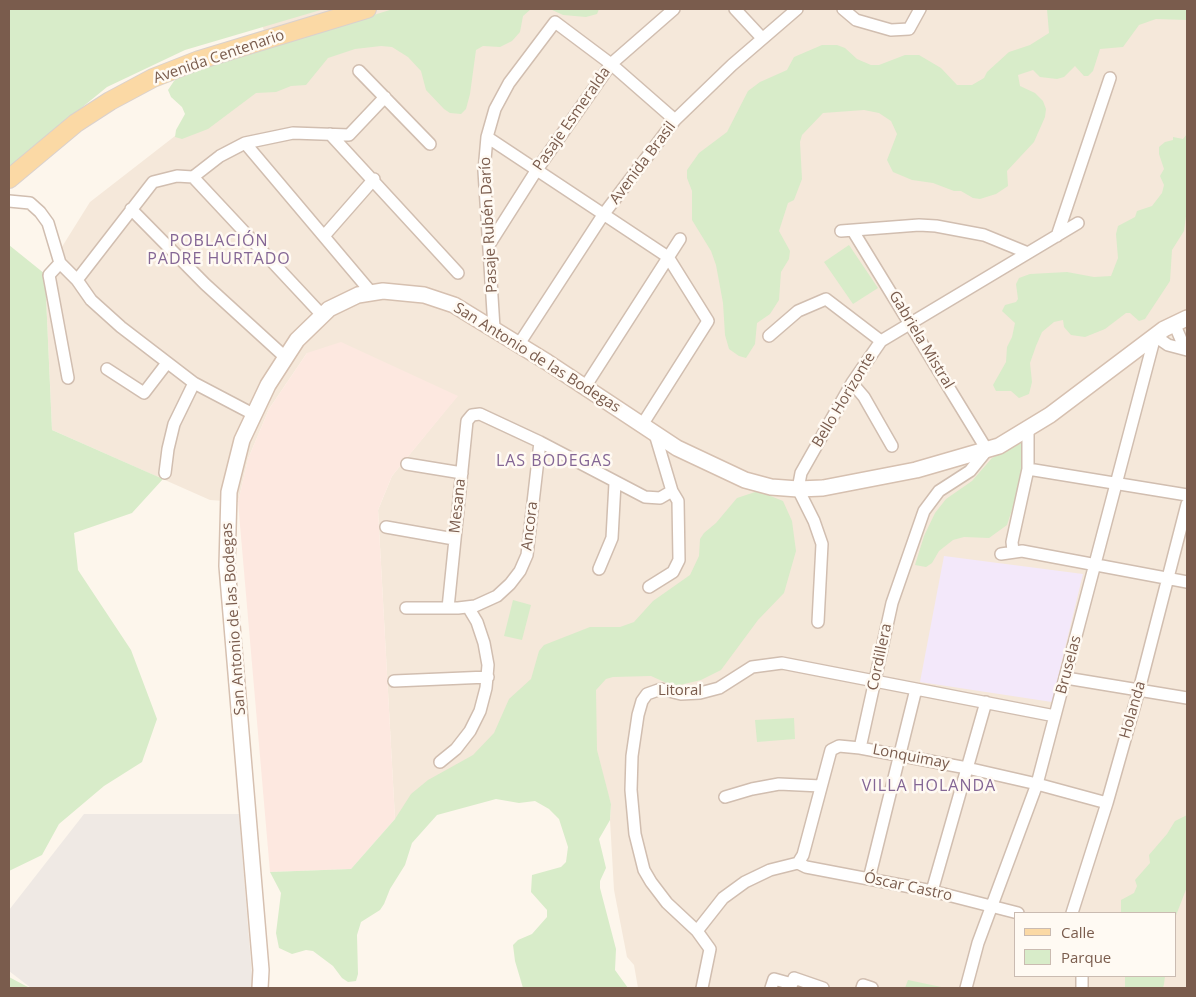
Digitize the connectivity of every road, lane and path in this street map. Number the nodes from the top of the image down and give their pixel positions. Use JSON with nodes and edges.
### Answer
{"nodes":[{"id":1,"x":367,"y":9,"type":"edge"},
{"id":2,"x":674,"y":9,"type":"edge"},
{"id":3,"x":735,"y":9,"type":"edge"},
{"id":4,"x":797,"y":9,"type":"edge"},
{"id":5,"x":844,"y":9,"type":"edge"},
{"id":6,"x":920,"y":9,"type":"edge"},
{"id":7,"x":762,"y":38,"type":"junction"},
{"id":8,"x":611,"y":64,"type":"junction"},
{"id":9,"x":359,"y":71,"type":"dead end"},
{"id":10,"x":1110,"y":78,"type":"dead end"},
{"id":11,"x":385,"y":97,"type":"junction"},
{"id":12,"x":675,"y":120,"type":"junction"},
{"id":13,"x":330,"y":134,"type":"junction"},
{"id":14,"x":487,"y":137,"type":"junction"},
{"id":15,"x":245,"y":143,"type":"junction"},
{"id":16,"x":430,"y":144,"type":"dead end"},
{"id":17,"x":536,"y":171,"type":"junction"},
{"id":18,"x":193,"y":176,"type":"junction"},
{"id":19,"x":374,"y":179,"type":"junction"},
{"id":20,"x":9,"y":180,"type":"edge"},
{"id":21,"x":9,"y":201,"type":"edge"},
{"id":22,"x":131,"y":209,"type":"junction"},
{"id":23,"x":603,"y":215,"type":"junction"},
{"id":24,"x":1078,"y":224,"type":"dead end"},
{"id":25,"x":853,"y":230,"type":"junction"},
{"id":26,"x":841,"y":231,"type":"dead end"},
{"id":27,"x":324,"y":236,"type":"junction"},
{"id":28,"x":1057,"y":236,"type":"junction"},
{"id":29,"x":680,"y":239,"type":"dead end"},
{"id":30,"x":489,"y":245,"type":"junction"},
{"id":31,"x":1028,"y":254,"type":"junction"},
{"id":32,"x":668,"y":258,"type":"junction"},
{"id":33,"x":60,"y":263,"type":"junction"},
{"id":34,"x":458,"y":273,"type":"dead end"},
{"id":35,"x":77,"y":280,"type":"junction"},
{"id":36,"x":370,"y":291,"type":"junction"},
{"id":37,"x":322,"y":315,"type":"junction"},
{"id":38,"x":910,"y":321,"type":"junction"},
{"id":39,"x":1181,"y":321,"type":"edge"},
{"id":40,"x":494,"y":328,"type":"junction"},
{"id":41,"x":769,"y":336,"type":"dead end"},
{"id":42,"x":1156,"y":336,"type":"junction"},
{"id":43,"x":881,"y":340,"type":"junction"},
{"id":44,"x":519,"y":344,"type":"junction"},
{"id":45,"x":1186,"y":350,"type":"edge"},
{"id":46,"x":285,"y":357,"type":"junction"},
{"id":47,"x":167,"y":363,"type":"junction"},
{"id":48,"x":107,"y":370,"type":"dead end"},
{"id":49,"x":68,"y":378,"type":"dead end"},
{"id":50,"x":194,"y":383,"type":"junction"},
{"id":51,"x":852,"y":383,"type":"junction"},
{"id":52,"x":584,"y":387,"type":"junction"},
{"id":53,"x":253,"y":414,"type":"junction"},
{"id":54,"x":642,"y":425,"type":"junction"},
{"id":55,"x":1028,"y":430,"type":"junction"},
{"id":56,"x":655,"y":434,"type":"junction"},
{"id":57,"x":540,"y":442,"type":"junction"},
{"id":58,"x":892,"y":446,"type":"dead end"},
{"id":59,"x":987,"y":450,"type":"junction"},
{"id":60,"x":407,"y":464,"type":"dead end"},
{"id":61,"x":1028,"y":469,"type":"junction"},
{"id":62,"x":165,"y":472,"type":"dead end"},
{"id":63,"x":462,"y":473,"type":"junction"},
{"id":64,"x":615,"y":483,"type":"junction"},
{"id":65,"x":1116,"y":484,"type":"junction"},
{"id":66,"x":798,"y":489,"type":"junction"},
{"id":67,"x":672,"y":491,"type":"junction"},
{"id":68,"x":1187,"y":495,"type":"edge"},
{"id":69,"x":1187,"y":504,"type":"edge"},
{"id":70,"x":386,"y":527,"type":"dead end"},
{"id":71,"x":454,"y":539,"type":"junction"},
{"id":72,"x":1013,"y":551,"type":"junction"},
{"id":73,"x":1001,"y":554,"type":"dead end"},
{"id":74,"x":1095,"y":567,"type":"junction"},
{"id":75,"x":598,"y":569,"type":"dead end"},
{"id":76,"x":1168,"y":579,"type":"junction"},
{"id":77,"x":1187,"y":582,"type":"edge"},
{"id":78,"x":649,"y":586,"type":"dead end"},
{"id":79,"x":468,"y":607,"type":"junction"},
{"id":80,"x":406,"y":608,"type":"dead end"},
{"id":81,"x":448,"y":608,"type":"junction"},
{"id":82,"x":818,"y":622,"type":"dead end"},
{"id":83,"x":488,"y":676,"type":"junction"},
{"id":84,"x":1066,"y":678,"type":"junction"},
{"id":85,"x":394,"y":681,"type":"dead end"},
{"id":86,"x":874,"y":681,"type":"junction"},
{"id":87,"x":916,"y":689,"type":"junction"},
{"id":88,"x":1139,"y":690,"type":"junction"},
{"id":89,"x":1187,"y":698,"type":"edge"},
{"id":90,"x":986,"y":702,"type":"junction"},
{"id":91,"x":1055,"y":716,"type":"junction"},
{"id":92,"x":860,"y":748,"type":"junction"},
{"id":93,"x":900,"y":755,"type":"junction"},
{"id":94,"x":440,"y":762,"type":"dead end"},
{"id":95,"x":967,"y":768,"type":"junction"},
{"id":96,"x":1037,"y":784,"type":"junction"},
{"id":97,"x":821,"y":786,"type":"junction"},
{"id":98,"x":725,"y":797,"type":"dead end"},
{"id":99,"x":1107,"y":803,"type":"junction"},
{"id":100,"x":798,"y":863,"type":"junction"},
{"id":101,"x":869,"y":879,"type":"junction"},
{"id":102,"x":932,"y":891,"type":"junction"},
{"id":103,"x":992,"y":906,"type":"junction"},
{"id":104,"x":1014,"y":912,"type":"edge"},
{"id":105,"x":1072,"y":912,"type":"edge"},
{"id":106,"x":697,"y":931,"type":"junction"},
{"id":107,"x":260,"y":988,"type":"edge"},
{"id":108,"x":702,"y":988,"type":"edge"},
{"id":109,"x":771,"y":988,"type":"edge"},
{"id":110,"x":823,"y":988,"type":"edge"},
{"id":111,"x":862,"y":988,"type":"edge"},
{"id":112,"x":872,"y":988,"type":"edge"},
{"id":113,"x":966,"y":988,"type":"edge"}],
"edges":[{"from":1,"to":20,"type":"main road","name":"Avenida Centenario"},
{"from":2,"to":8,"type":"street","name":"Pasaje Esmeralda"},
{"from":3,"to":7,"type":"street"},
{"from":4,"to":7,"type":"street","name":"Avenida Brasil"},
{"from":5,"to":6,"type":"street"},
{"from":7,"to":12,"type":"street","name":"Avenida Brasil"},
{"from":8,"to":12,"type":"street"},
{"from":8,"to":14,"type":"street","name":"Pasaje Rubén Darío"},
{"from":8,"to":17,"type":"street","name":"Pasaje Esmeralda"},
{"from":9,"to":11,"type":"street"},
{"from":10,"to":28,"type":"street"},
{"from":11,"to":13,"type":"street"},
{"from":11,"to":16,"type":"street"},
{"from":12,"to":23,"type":"street","name":"Avenida Brasil"},
{"from":13,"to":15,"type":"street"},
{"from":13,"to":19,"type":"street"},
{"from":14,"to":17,"type":"street"},
{"from":14,"to":30,"type":"street","name":"Pasaje Rubén Darío"},
{"from":15,"to":18,"type":"street"},
{"from":15,"to":27,"type":"street"},
{"from":17,"to":23,"type":"street"},
{"from":17,"to":30,"type":"street","name":"Pasaje Esmeralda"},
{"from":18,"to":22,"type":"street"},
{"from":18,"to":37,"type":"street"},
{"from":19,"to":27,"type":"street"},
{"from":19,"to":34,"type":"street"},
{"from":21,"to":33,"type":"street"},
{"from":22,"to":35,"type":"street"},
{"from":22,"to":46,"type":"street"},
{"from":23,"to":32,"type":"street"},
{"from":23,"to":44,"type":"street","name":"Avenida Brasil"},
{"from":24,"to":28,"type":"street","name":"Bello Horizonte"},
{"from":25,"to":26,"type":"street"},
{"from":25,"to":31,"type":"street"},
{"from":25,"to":38,"type":"street","name":"Gabriela Mistral"},
{"from":27,"to":36,"type":"street"},
{"from":28,"to":31,"type":"street","name":"Bello Horizonte"},
{"from":29,"to":32,"type":"street"},
{"from":30,"to":40,"type":"street","name":"Pasaje Rubén Darío"},
{"from":31,"to":38,"type":"street","name":"Bello Horizonte"},
{"from":32,"to":52,"type":"street"},
{"from":32,"to":54,"type":"street"},
{"from":33,"to":35,"type":"street"},
{"from":33,"to":49,"type":"street"},
{"from":35,"to":47,"type":"street"},
{"from":36,"to":37,"type":"street","name":"San Antonio de las Bodegas"},
{"from":36,"to":40,"type":"street","name":"San Antonio de las Bodegas"},
{"from":37,"to":46,"type":"street","name":"San Antonio de las Bodegas"},
{"from":38,"to":43,"type":"street","name":"Bello Horizonte"},
{"from":38,"to":59,"type":"street","name":"Gabriela Mistral"},
{"from":39,"to":42,"type":"street","name":"San Antonio de las Bodegas"},
{"from":39,"to":45,"type":"street"},
{"from":40,"to":44,"type":"street","name":"San Antonio de las Bodegas"},
{"from":41,"to":43,"type":"street"},
{"from":42,"to":45,"type":"street"},
{"from":42,"to":55,"type":"street","name":"San Antonio de las Bodegas"},
{"from":42,"to":65,"type":"street","name":"Bruselas"},
{"from":43,"to":51,"type":"street","name":"Bello Horizonte"},
{"from":44,"to":52,"type":"street","name":"San Antonio de las Bodegas"},
{"from":46,"to":53,"type":"street","name":"San Antonio de las Bodegas"},
{"from":47,"to":48,"type":"street"},
{"from":47,"to":50,"type":"street"},
{"from":50,"to":53,"type":"street"},
{"from":50,"to":62,"type":"street"},
{"from":51,"to":58,"type":"street"},
{"from":51,"to":66,"type":"street","name":"Bello Horizonte"},
{"from":52,"to":54,"type":"street","name":"San Antonio de las Bodegas"},
{"from":53,"to":107,"type":"street","name":"San Antonio de las Bodegas"},
{"from":54,"to":56,"type":"street","name":"San Antonio de las Bodegas"},
{"from":55,"to":59,"type":"street","name":"San Antonio de las Bodegas"},
{"from":55,"to":61,"type":"street"},
{"from":56,"to":66,"type":"street","name":"San Antonio de las Bodegas"},
{"from":56,"to":67,"type":"street"},
{"from":57,"to":63,"type":"street","name":"Mesana"},
{"from":57,"to":64,"type":"street"},
{"from":57,"to":79,"type":"street","name":"Ancora"},
{"from":59,"to":66,"type":"street","name":"San Antonio de las Bodegas"},
{"from":59,"to":86,"type":"street","name":"Cordillera"},
{"from":60,"to":63,"type":"street"},
{"from":61,"to":65,"type":"street"},
{"from":61,"to":72,"type":"street"},
{"from":63,"to":71,"type":"street","name":"Mesana"},
{"from":64,"to":67,"type":"street"},
{"from":64,"to":75,"type":"street"},
{"from":65,"to":68,"type":"street"},
{"from":65,"to":74,"type":"street","name":"Bruselas"},
{"from":66,"to":82,"type":"street"},
{"from":67,"to":78,"type":"street"},
{"from":69,"to":76,"type":"street","name":"Holanda"},
{"from":70,"to":71,"type":"street"},
{"from":71,"to":81,"type":"street","name":"Mesana"},
{"from":72,"to":73,"type":"street"},
{"from":72,"to":74,"type":"street"},
{"from":74,"to":76,"type":"street"},
{"from":74,"to":84,"type":"street","name":"Bruselas"},
{"from":76,"to":77,"type":"street"},
{"from":76,"to":88,"type":"street","name":"Holanda"},
{"from":79,"to":81,"type":"street","name":"Ancora"},
{"from":79,"to":83,"type":"street"},
{"from":80,"to":81,"type":"street","name":"Ancora"},
{"from":83,"to":85,"type":"street"},
{"from":83,"to":94,"type":"street"},
{"from":84,"to":88,"type":"street"},
{"from":84,"to":91,"type":"street","name":"Bruselas"},
{"from":86,"to":87,"type":"street","name":"Litoral"},
{"from":86,"to":92,"type":"street","name":"Cordillera"},
{"from":86,"to":106,"type":"street","name":"Litoral"},
{"from":87,"to":90,"type":"street","name":"Litoral"},
{"from":87,"to":93,"type":"street"},
{"from":88,"to":89,"type":"street"},
{"from":88,"to":99,"type":"street","name":"Holanda"},
{"from":90,"to":91,"type":"street","name":"Litoral"},
{"from":90,"to":95,"type":"street"},
{"from":91,"to":96,"type":"street","name":"Bruselas"},
{"from":92,"to":93,"type":"street","name":"Lonquimay"},
{"from":92,"to":97,"type":"street"},
{"from":93,"to":95,"type":"street","name":"Lonquimay"},
{"from":93,"to":101,"type":"street"},
{"from":95,"to":96,"type":"street","name":"Lonquimay"},
{"from":95,"to":102,"type":"street"},
{"from":96,"to":99,"type":"street","name":"Lonquimay"},
{"from":96,"to":103,"type":"street","name":"Bruselas"},
{"from":97,"to":98,"type":"street"},
{"from":97,"to":100,"type":"street"},
{"from":99,"to":105,"type":"street","name":"Holanda"},
{"from":100,"to":101,"type":"street","name":"Óscar Castro"},
{"from":100,"to":106,"type":"street"},
{"from":101,"to":102,"type":"street","name":"Óscar Castro"},
{"from":102,"to":103,"type":"street","name":"Óscar Castro"},
{"from":103,"to":104,"type":"street","name":"Óscar Castro"},
{"from":103,"to":113,"type":"street","name":"Bruselas"},
{"from":106,"to":108,"type":"street","name":"Litoral"},
{"from":109,"to":110,"type":"street"},
{"from":111,"to":112,"type":"street"}]}
